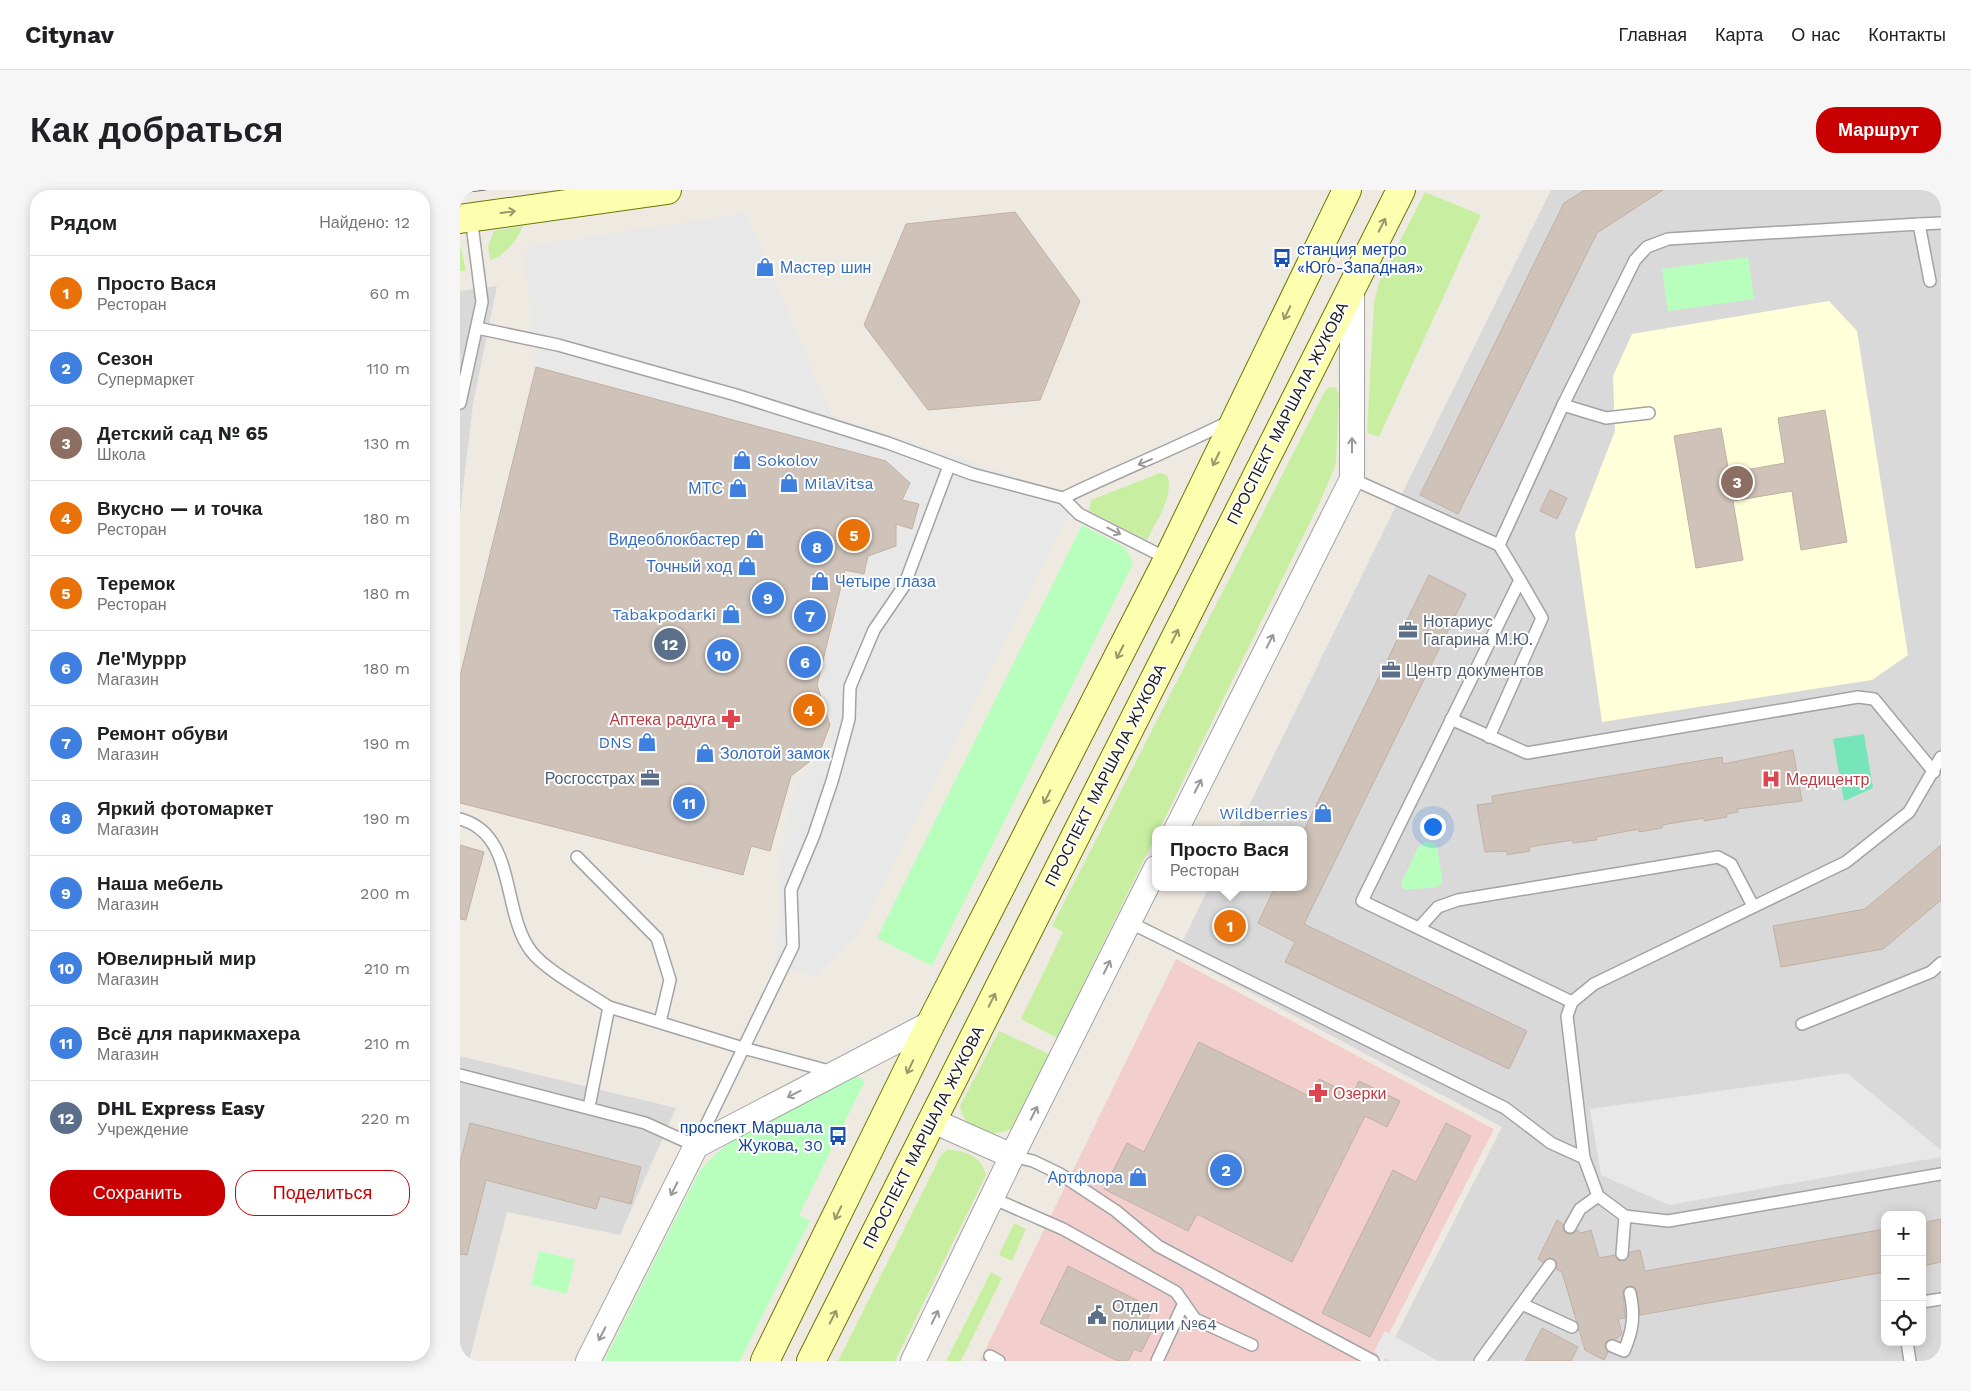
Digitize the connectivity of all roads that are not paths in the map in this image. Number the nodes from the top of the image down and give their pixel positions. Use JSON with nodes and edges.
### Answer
{"nodes":[{"id":1,"x":667,"y":190,"type":"edge"},
{"id":2,"x":1347,"y":190,"type":"edge"},
{"id":3,"x":1400,"y":190,"type":"edge"},
{"id":4,"x":466,"y":218,"type":"edge"},
{"id":5,"x":1941,"y":223,"type":"edge"},
{"id":6,"x":1919,"y":224,"type":"junction"},
{"id":7,"x":1930,"y":281,"type":"dead end"},
{"id":8,"x":1352,"y":284,"type":"junction"},
{"id":9,"x":477,"y":328,"type":"junction"},
{"id":10,"x":460,"y":403,"type":"edge"},
{"id":11,"x":1563,"y":405,"type":"junction"},
{"id":12,"x":1650,"y":413,"type":"dead end"},
{"id":13,"x":1236,"y":418,"type":"junction"},
{"id":14,"x":949,"y":466,"type":"junction"},
{"id":15,"x":1352,"y":480,"type":"junction"},
{"id":16,"x":1063,"y":498,"type":"junction"},
{"id":17,"x":1499,"y":546,"type":"junction"},
{"id":18,"x":1168,"y":559,"type":"junction"},
{"id":19,"x":1520,"y":580,"type":"junction"},
{"id":20,"x":1451,"y":719,"type":"junction"},
{"id":21,"x":1489,"y":737,"type":"junction"},
{"id":22,"x":1941,"y":757,"type":"edge"},
{"id":23,"x":1934,"y":772,"type":"junction"},
{"id":24,"x":460,"y":819,"type":"edge"},
{"id":25,"x":1178,"y":826,"type":"edge"},
{"id":26,"x":577,"y":857,"type":"dead end"},
{"id":27,"x":1152,"y":876,"type":"edge"},
{"id":28,"x":1753,"y":906,"type":"junction"},
{"id":29,"x":1129,"y":922,"type":"junction"},
{"id":30,"x":1420,"y":928,"type":"junction"},
{"id":31,"x":1941,"y":963,"type":"edge"},
{"id":32,"x":1572,"y":1002,"type":"junction"},
{"id":33,"x":609,"y":1006,"type":"junction"},
{"id":34,"x":660,"y":1022,"type":"junction"},
{"id":35,"x":931,"y":1023,"type":"junction"},
{"id":36,"x":1802,"y":1024,"type":"dead end"},
{"id":37,"x":743,"y":1048,"type":"junction"},
{"id":38,"x":836,"y":1072,"type":"junction"},
{"id":39,"x":460,"y":1075,"type":"edge"},
{"id":40,"x":589,"y":1107,"type":"junction"},
{"id":41,"x":931,"y":1120,"type":"junction"},
{"id":42,"x":696,"y":1146,"type":"junction"},
{"id":43,"x":1012,"y":1156,"type":"junction"},
{"id":44,"x":1584,"y":1158,"type":"junction"},
{"id":45,"x":1941,"y":1174,"type":"edge"},
{"id":46,"x":1598,"y":1196,"type":"junction"},
{"id":47,"x":992,"y":1198,"type":"junction"},
{"id":48,"x":1625,"y":1216,"type":"junction"},
{"id":49,"x":1570,"y":1227,"type":"dead end"},
{"id":50,"x":1622,"y":1254,"type":"dead end"},
{"id":51,"x":1550,"y":1265,"type":"dead end"},
{"id":52,"x":1630,"y":1293,"type":"dead end"},
{"id":53,"x":1941,"y":1299,"type":"edge"},
{"id":54,"x":1926,"y":1301,"type":"edge"},
{"id":55,"x":1184,"y":1303,"type":"junction"},
{"id":56,"x":1522,"y":1304,"type":"junction"},
{"id":57,"x":1572,"y":1327,"type":"dead end"},
{"id":58,"x":1252,"y":1345,"type":"dead end"},
{"id":59,"x":1612,"y":1346,"type":"dead end"},
{"id":60,"x":1908,"y":1346,"type":"edge"},
{"id":61,"x":1365,"y":1359,"type":"edge"},
{"id":62,"x":588,"y":1361,"type":"edge"},
{"id":63,"x":765,"y":1361,"type":"edge"},
{"id":64,"x":811,"y":1361,"type":"edge"},
{"id":65,"x":913,"y":1361,"type":"edge"},
{"id":66,"x":1157,"y":1361,"type":"edge"},
{"id":67,"x":1480,"y":1361,"type":"edge"},
{"id":68,"x":1910,"y":1361,"type":"edge"}],
"edges":[{"from":4,"to":1,"type":"main road","one_way":true},
{"from":2,"to":13,"type":"main road","one_way":true},
{"from":8,"to":3,"type":"main road","name":"ПРОСПЕКТ МАРШАЛА ЖУКОВА","one_way":true},
{"from":4,"to":9,"type":"lane"},
{"from":5,"to":6,"type":"lane"},
{"from":6,"to":7,"type":"lane"},
{"from":6,"to":11,"type":"lane"},
{"from":15,"to":8,"type":"street","one_way":true},
{"from":41,"to":8,"type":"main road","name":"ПРОСПЕКТ МАРШАЛА ЖУКОВА","one_way":true},
{"from":9,"to":10,"type":"lane"},
{"from":9,"to":14,"type":"lane"},
{"from":11,"to":12,"type":"lane"},
{"from":11,"to":17,"type":"lane"},
{"from":13,"to":16,"type":"lane","one_way":true},
{"from":13,"to":18,"type":"main road","one_way":true},
{"from":14,"to":16,"type":"lane"},
{"from":14,"to":37,"type":"lane"},
{"from":15,"to":17,"type":"lane"},
{"from":25,"to":15,"type":"street","one_way":true},
{"from":16,"to":18,"type":"lane","one_way":true},
{"from":17,"to":19,"type":"lane"},
{"from":18,"to":35,"type":"main road","one_way":true},
{"from":19,"to":20,"type":"lane"},
{"from":19,"to":21,"type":"lane"},
{"from":20,"to":21,"type":"lane"},
{"from":20,"to":30,"type":"lane"},
{"from":21,"to":23,"type":"lane"},
{"from":22,"to":23,"type":"lane"},
{"from":23,"to":28,"type":"lane"},
{"from":24,"to":33,"type":"lane"},
{"from":26,"to":34,"type":"lane"},
{"from":27,"to":29,"type":"street"},
{"from":28,"to":30,"type":"lane"},
{"from":28,"to":32,"type":"lane"},
{"from":43,"to":29,"type":"street","one_way":true},
{"from":29,"to":44,"type":"lane"},
{"from":30,"to":32,"type":"lane"},
{"from":31,"to":36,"type":"lane"},
{"from":32,"to":44,"type":"lane"},
{"from":33,"to":34,"type":"lane"},
{"from":33,"to":40,"type":"lane"},
{"from":34,"to":37,"type":"lane"},
{"from":35,"to":38,"type":"street"},
{"from":35,"to":63,"type":"main road","one_way":true},
{"from":37,"to":38,"type":"lane"},
{"from":37,"to":42,"type":"lane"},
{"from":38,"to":42,"type":"street","one_way":true},
{"from":39,"to":40,"type":"lane"},
{"from":40,"to":42,"type":"lane"},
{"from":41,"to":43,"type":"street"},
{"from":64,"to":41,"type":"main road","name":"ПРОСПЕКТ МАРШАЛА ЖУКОВА","one_way":true},
{"from":42,"to":62,"type":"street","one_way":true},
{"from":43,"to":47,"type":"street"},
{"from":43,"to":61,"type":"lane"},
{"from":44,"to":46,"type":"lane"},
{"from":45,"to":48,"type":"lane"},
{"from":46,"to":48,"type":"lane"},
{"from":46,"to":49,"type":"lane"},
{"from":47,"to":55,"type":"lane"},
{"from":65,"to":47,"type":"street","one_way":true},
{"from":48,"to":50,"type":"lane"},
{"from":51,"to":56,"type":"lane"},
{"from":52,"to":59,"type":"lane"},
{"from":53,"to":54,"type":"lane"},
{"from":55,"to":58,"type":"lane"},
{"from":55,"to":66,"type":"lane"},
{"from":56,"to":57,"type":"lane"},
{"from":56,"to":67,"type":"lane"},
{"from":60,"to":68,"type":"lane"}]}
